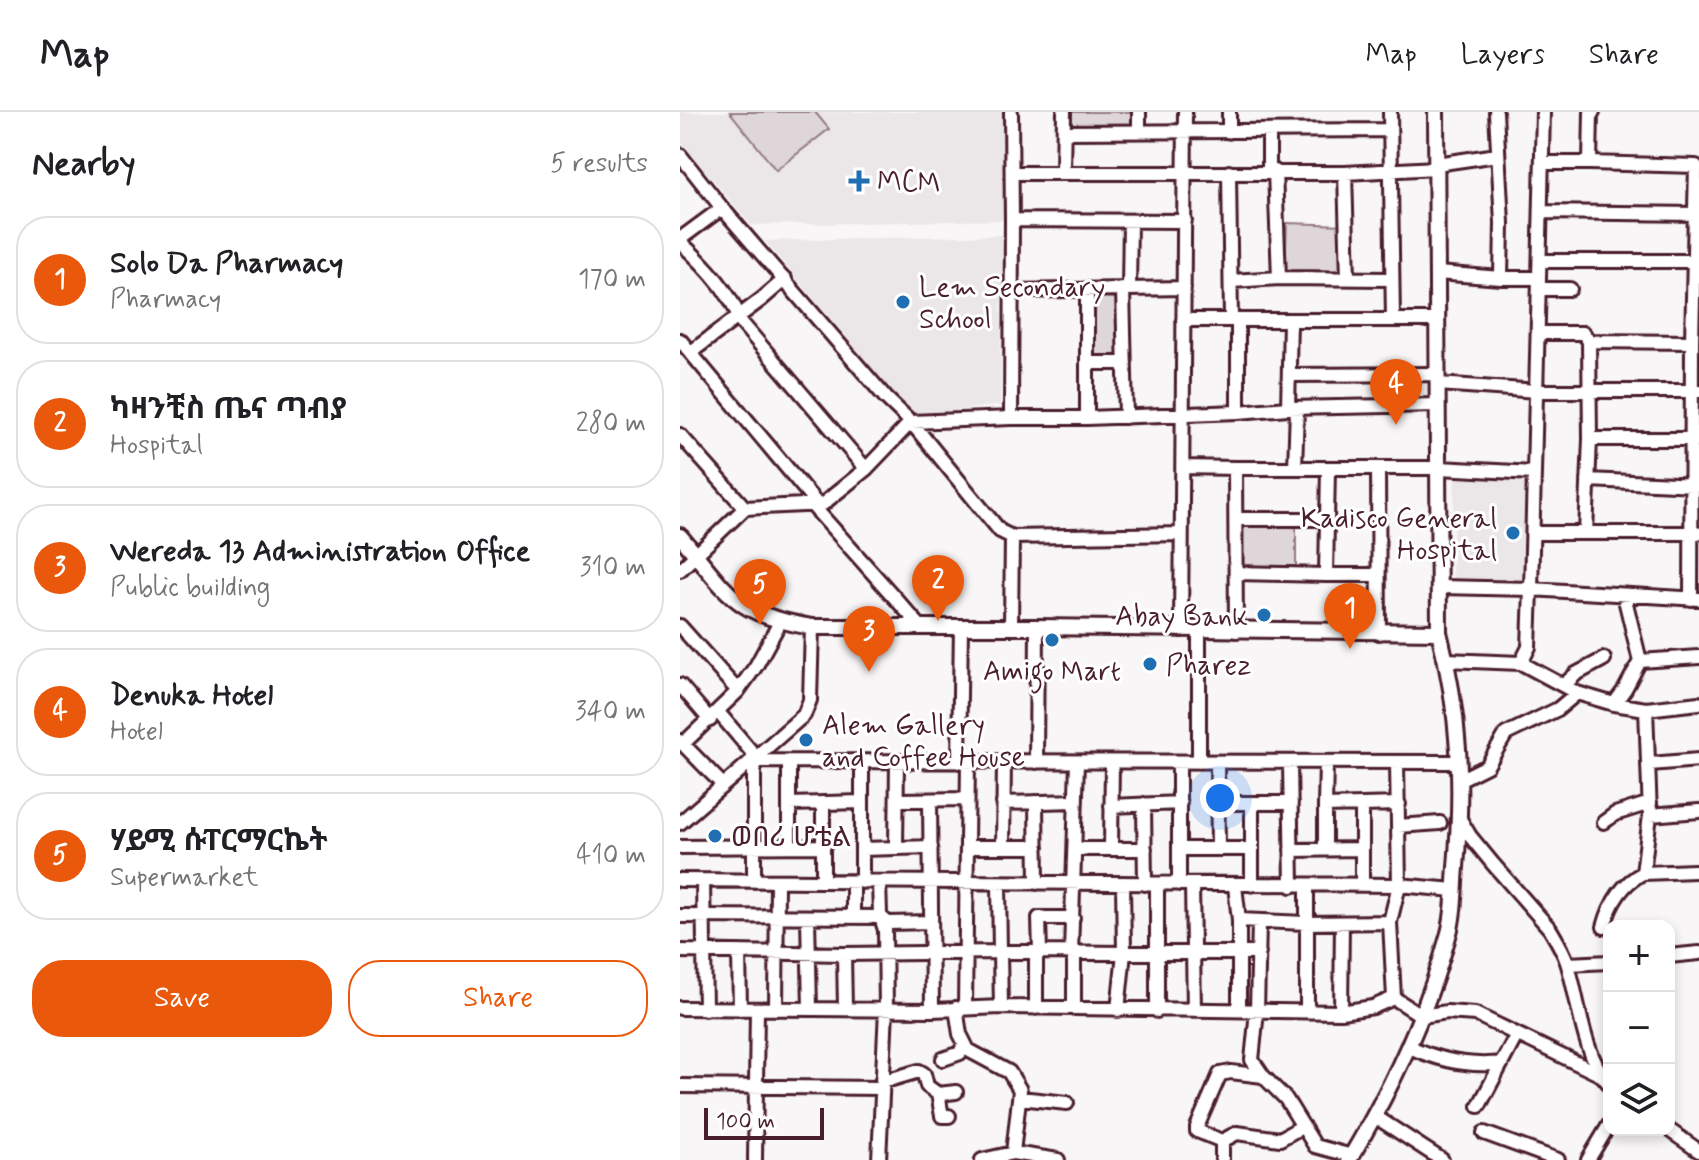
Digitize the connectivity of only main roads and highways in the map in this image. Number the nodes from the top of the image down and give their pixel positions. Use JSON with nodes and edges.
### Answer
{"nodes":[{"id":1,"x":1436,"y":112,"type":"edge"},
{"id":2,"x":680,"y":536,"type":"edge"},
{"id":3,"x":1439,"y":632,"type":"junction"},
{"id":4,"x":1350,"y":1158,"type":"edge"}],
"edges":[{"from":1,"to":3,"type":"main road"},
{"from":2,"to":3,"type":"main road"},
{"from":3,"to":4,"type":"main road"}]}
